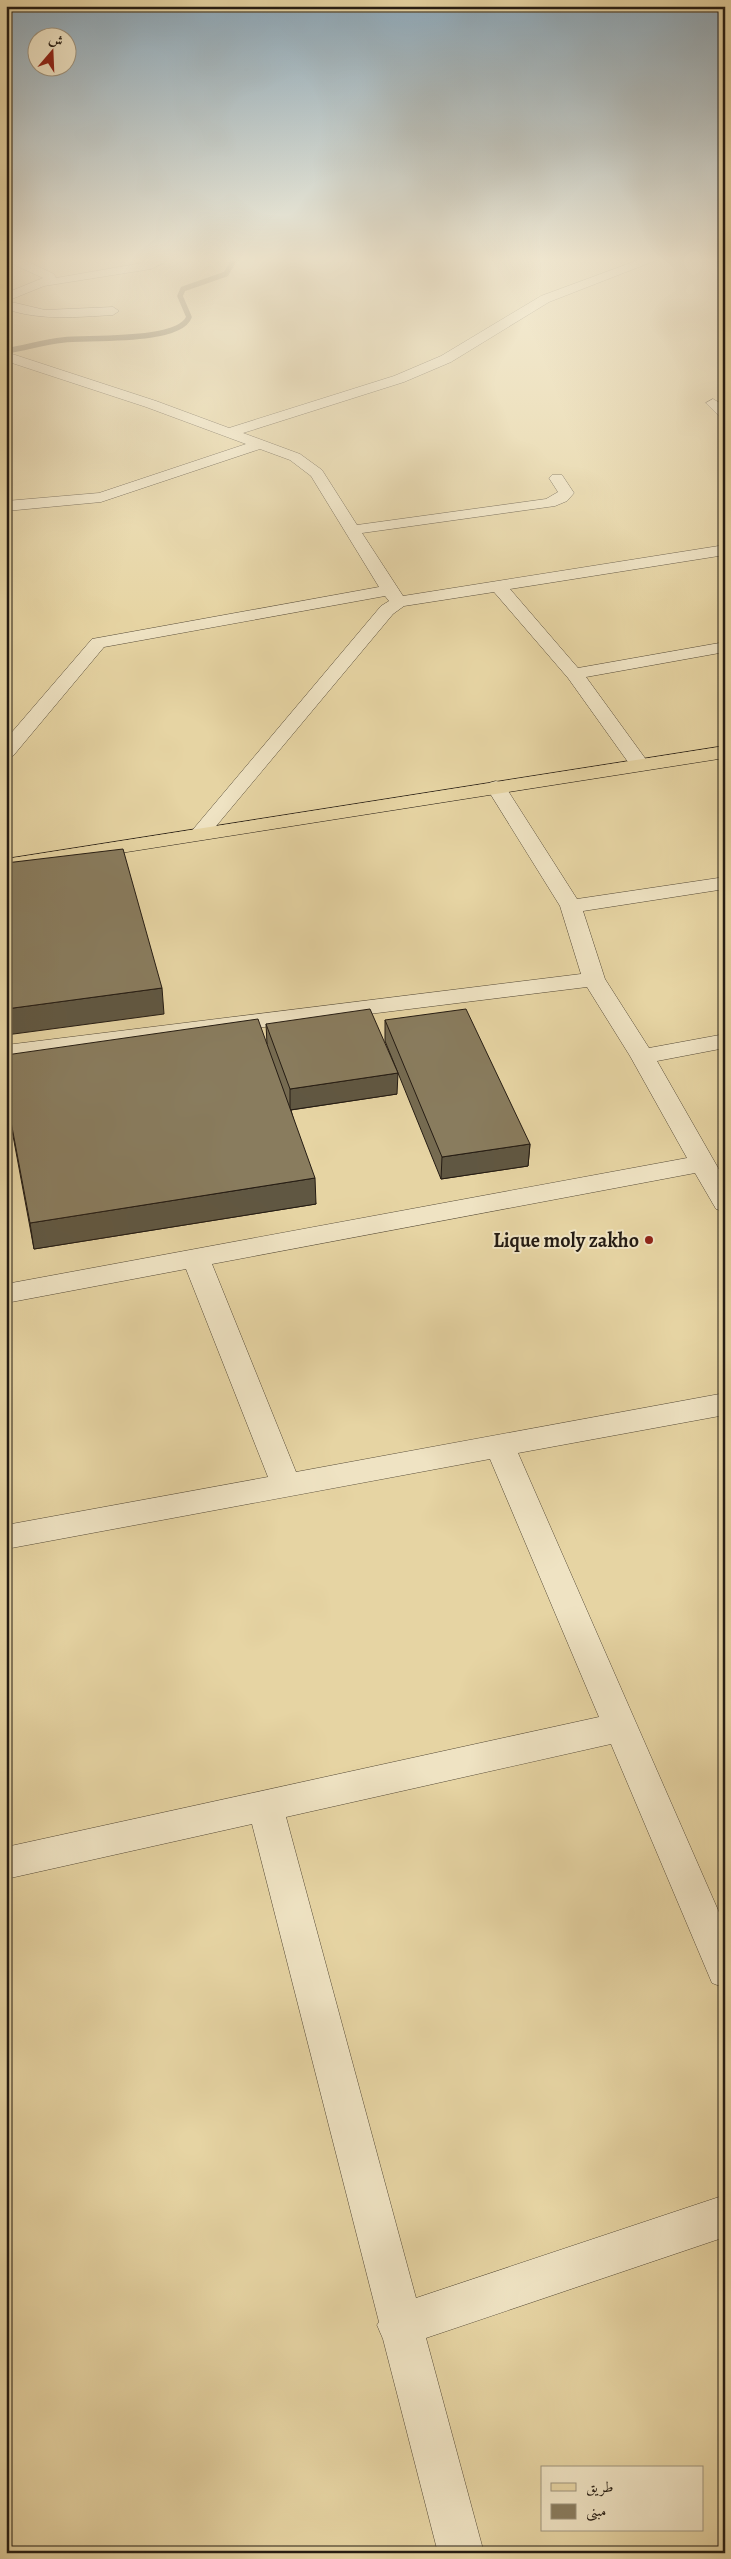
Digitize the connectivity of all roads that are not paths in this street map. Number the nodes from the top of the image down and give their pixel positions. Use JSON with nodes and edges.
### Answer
{"nodes":[{"id":1,"x":68,"y":377,"type":"edge"},
{"id":2,"x":403,"y":377,"type":"edge"},
{"id":3,"x":713,"y":403,"type":"dead end"},
{"id":4,"x":725,"y":414,"type":"edge"},
{"id":5,"x":228,"y":433,"type":"junction"},
{"id":6,"x":260,"y":444,"type":"junction"},
{"id":7,"x":557,"y":478,"type":"dead end"},
{"id":8,"x":6,"y":506,"type":"edge"},
{"id":9,"x":352,"y":530,"type":"junction"},
{"id":10,"x":725,"y":550,"type":"edge"},
{"id":11,"x":497,"y":585,"type":"junction"},
{"id":12,"x":394,"y":596,"type":"junction"},
{"id":13,"x":725,"y":647,"type":"edge"},
{"id":14,"x":574,"y":674,"type":"junction"},
{"id":15,"x":6,"y":752,"type":"edge"},
{"id":16,"x":725,"y":752,"type":"edge"},
{"id":17,"x":640,"y":766,"type":"junction"},
{"id":18,"x":496,"y":787,"type":"junction"},
{"id":19,"x":200,"y":833,"type":"junction"},
{"id":20,"x":6,"y":865,"type":"edge"},
{"id":21,"x":725,"y":883,"type":"edge"},
{"id":22,"x":571,"y":906,"type":"junction"},
{"id":23,"x":594,"y":979,"type":"junction"},
{"id":24,"x":725,"y":1041,"type":"edge"},
{"id":25,"x":6,"y":1052,"type":"edge"},
{"id":26,"x":642,"y":1056,"type":"junction"},
{"id":27,"x":702,"y":1163,"type":"junction"},
{"id":28,"x":725,"y":1203,"type":"edge"},
{"id":29,"x":196,"y":1259,"type":"junction"},
{"id":30,"x":6,"y":1294,"type":"edge"},
{"id":31,"x":725,"y":1404,"type":"edge"},
{"id":32,"x":500,"y":1446,"type":"junction"},
{"id":33,"x":287,"y":1486,"type":"junction"},
{"id":34,"x":6,"y":1537,"type":"edge"},
{"id":35,"x":620,"y":1727,"type":"junction"},
{"id":36,"x":265,"y":1806,"type":"junction"},
{"id":37,"x":6,"y":1863,"type":"edge"},
{"id":38,"x":725,"y":1970,"type":"edge"},
{"id":39,"x":725,"y":2216,"type":"edge"},
{"id":40,"x":399,"y":2324,"type":"junction"},
{"id":41,"x":461,"y":2553,"type":"edge"}],
"edges":[{"from":1,"to":5,"type":"street"},
{"from":2,"to":5,"type":"street"},
{"from":3,"to":4,"type":"street"},
{"from":5,"to":6,"type":"street"},
{"from":6,"to":8,"type":"street"},
{"from":6,"to":9,"type":"street"},
{"from":7,"to":9,"type":"street"},
{"from":9,"to":12,"type":"street"},
{"from":10,"to":11,"type":"street"},
{"from":11,"to":12,"type":"street"},
{"from":11,"to":14,"type":"street"},
{"from":12,"to":15,"type":"street"},
{"from":12,"to":19,"type":"street"},
{"from":13,"to":14,"type":"street"},
{"from":14,"to":17,"type":"street"},
{"from":16,"to":17,"type":"main road"},
{"from":17,"to":18,"type":"main road"},
{"from":18,"to":19,"type":"main road"},
{"from":18,"to":22,"type":"street"},
{"from":19,"to":20,"type":"main road"},
{"from":21,"to":22,"type":"street"},
{"from":22,"to":23,"type":"street"},
{"from":23,"to":25,"type":"street"},
{"from":23,"to":26,"type":"street"},
{"from":24,"to":26,"type":"street"},
{"from":26,"to":27,"type":"street"},
{"from":27,"to":28,"type":"street"},
{"from":27,"to":29,"type":"street"},
{"from":29,"to":30,"type":"street"},
{"from":29,"to":33,"type":"street"},
{"from":31,"to":32,"type":"street"},
{"from":32,"to":33,"type":"street"},
{"from":32,"to":35,"type":"street"},
{"from":33,"to":34,"type":"street"},
{"from":35,"to":36,"type":"street"},
{"from":35,"to":38,"type":"street"},
{"from":36,"to":37,"type":"street"},
{"from":36,"to":40,"type":"street"},
{"from":39,"to":40,"type":"street"},
{"from":40,"to":41,"type":"street"}]}
